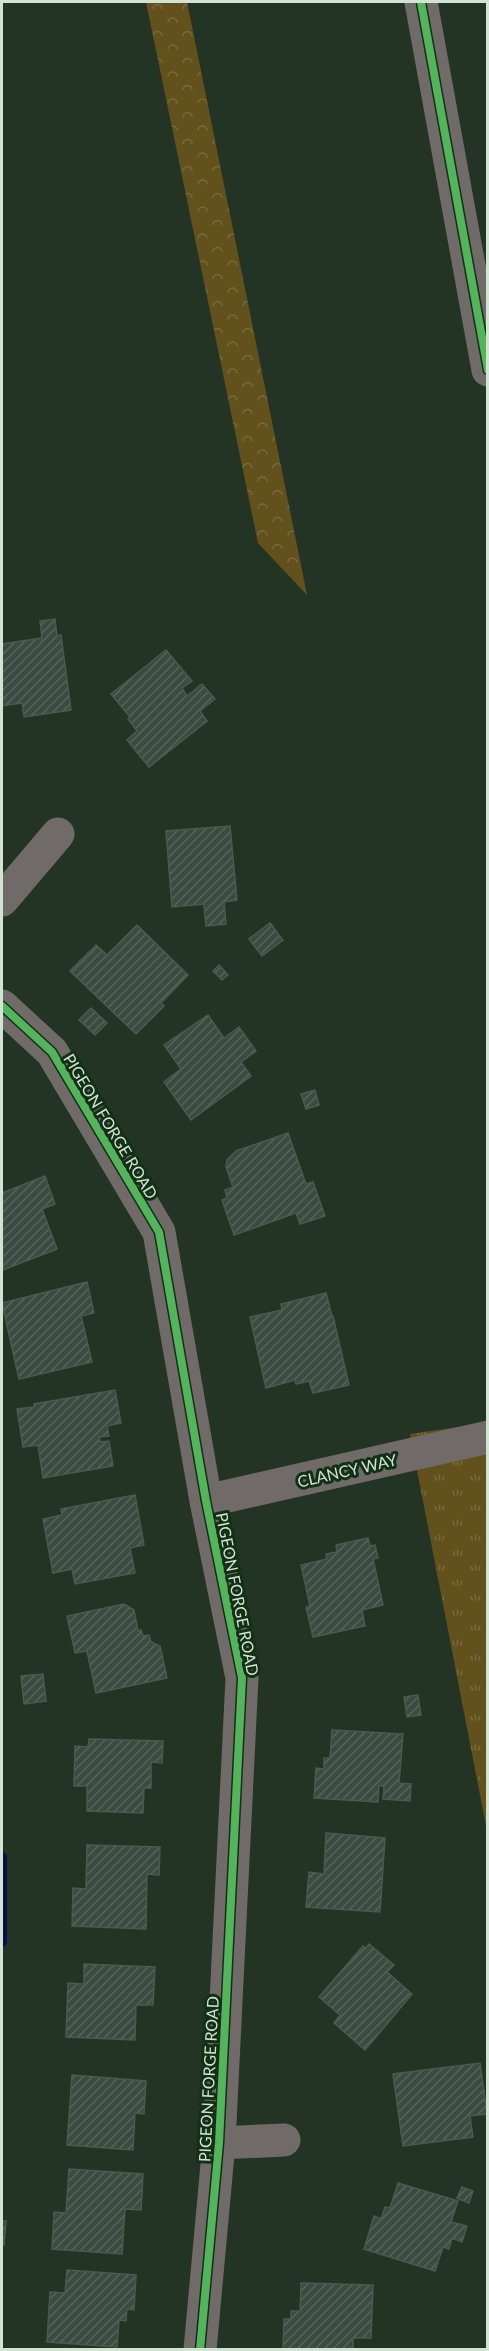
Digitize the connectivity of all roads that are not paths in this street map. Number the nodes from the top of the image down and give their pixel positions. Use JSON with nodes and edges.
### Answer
{"nodes":[{"id":1,"x":421,"y":2,"type":"edge"},
{"id":2,"x":488,"y":370,"type":"edge"},
{"id":3,"x":58,"y":834,"type":"dead end"},
{"id":4,"x":2,"y":900,"type":"edge"},
{"id":5,"x":2,"y":1006,"type":"edge"},
{"id":6,"x":488,"y":1437,"type":"edge"},
{"id":7,"x":206,"y":1501,"type":"junction"},
{"id":8,"x":284,"y":2140,"type":"dead end"},
{"id":9,"x":219,"y":2143,"type":"junction"},
{"id":10,"x":200,"y":2349,"type":"edge"}],
"edges":[{"from":1,"to":2,"type":"street"},
{"from":3,"to":4,"type":"street"},
{"from":5,"to":7,"type":"street","name":"PIGEON FORGE ROAD"},
{"from":6,"to":7,"type":"street","name":"CLANCY WAY"},
{"from":7,"to":9,"type":"street","name":"PIGEON FORGE ROAD"},
{"from":8,"to":9,"type":"street"},
{"from":9,"to":10,"type":"street","name":"PIGEON FORGE ROAD"}]}
